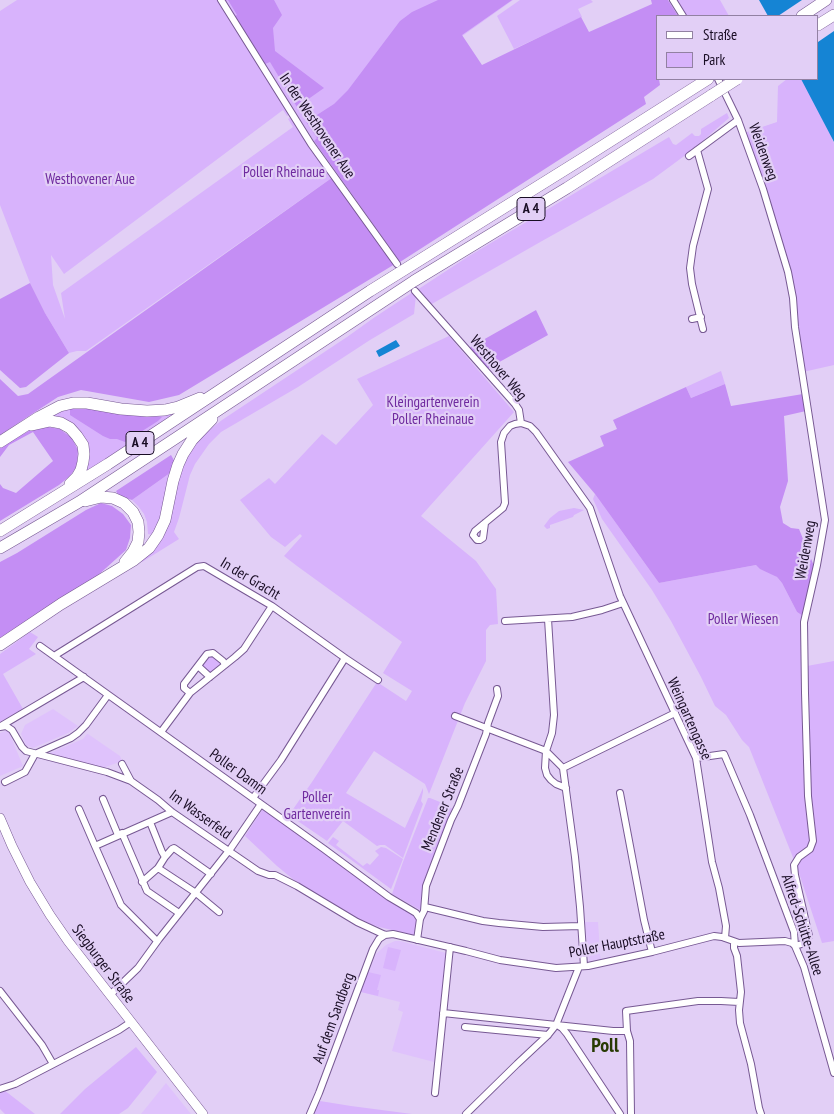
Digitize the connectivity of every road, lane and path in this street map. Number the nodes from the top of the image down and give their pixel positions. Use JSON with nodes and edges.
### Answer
{"nodes":[{"id":1,"x":221,"y":0,"type":"edge"},
{"id":2,"x":673,"y":0,"type":"edge"},
{"id":3,"x":826,"y":0,"type":"edge"},
{"id":4,"x":682,"y":15,"type":"edge"},
{"id":5,"x":804,"y":15,"type":"edge"},
{"id":6,"x":834,"y":15,"type":"edge"},
{"id":7,"x":819,"y":24,"type":"edge"},
{"id":8,"x":706,"y":80,"type":"edge"},
{"id":9,"x":718,"y":80,"type":"edge"},
{"id":10,"x":735,"y":80,"type":"edge"},
{"id":11,"x":738,"y":120,"type":"junction"},
{"id":12,"x":697,"y":150,"type":"junction"},
{"id":13,"x":689,"y":156,"type":"dead end"},
{"id":14,"x":397,"y":264,"type":"dead end"},
{"id":15,"x":415,"y":292,"type":"dead end"},
{"id":16,"x":701,"y":317,"type":"junction"},
{"id":17,"x":692,"y":319,"type":"dead end"},
{"id":18,"x":703,"y":329,"type":"dead end"},
{"id":19,"x":222,"y":389,"type":"junction"},
{"id":20,"x":225,"y":405,"type":"junction"},
{"id":21,"x":521,"y":423,"type":"junction"},
{"id":22,"x":25,"y":426,"type":"junction"},
{"id":23,"x":0,"y":442,"type":"edge"},
{"id":24,"x":58,"y":496,"type":"junction"},
{"id":25,"x":79,"y":502,"type":"junction"},
{"id":26,"x":595,"y":520,"type":"joint"},
{"id":27,"x":485,"y":523,"type":"dead end"},
{"id":28,"x":0,"y":531,"type":"edge"},
{"id":29,"x":0,"y":548,"type":"edge"},
{"id":30,"x":120,"y":568,"type":"junction"},
{"id":31,"x":623,"y":602,"type":"junction"},
{"id":32,"x":272,"y":606,"type":"junction"},
{"id":33,"x":548,"y":618,"type":"junction"},
{"id":34,"x":505,"y":621,"type":"dead end"},
{"id":35,"x":0,"y":645,"type":"edge"},
{"id":36,"x":40,"y":646,"type":"dead end"},
{"id":37,"x":54,"y":656,"type":"junction"},
{"id":38,"x":345,"y":658,"type":"junction"},
{"id":39,"x":225,"y":665,"type":"junction"},
{"id":40,"x":198,"y":666,"type":"junction"},
{"id":41,"x":84,"y":677,"type":"junction"},
{"id":42,"x":210,"y":677,"type":"junction"},
{"id":43,"x":378,"y":680,"type":"dead end"},
{"id":44,"x":497,"y":689,"type":"dead end"},
{"id":45,"x":190,"y":693,"type":"junction"},
{"id":46,"x":108,"y":695,"type":"junction"},
{"id":47,"x":675,"y":713,"type":"junction"},
{"id":48,"x":455,"y":716,"type":"dead end"},
{"id":49,"x":0,"y":727,"type":"edge"},
{"id":50,"x":487,"y":728,"type":"junction"},
{"id":51,"x":161,"y":732,"type":"junction"},
{"id":52,"x":546,"y":751,"type":"junction"},
{"id":53,"x":35,"y":754,"type":"junction"},
{"id":54,"x":696,"y":758,"type":"junction"},
{"id":55,"x":122,"y":764,"type":"dead end"},
{"id":56,"x":562,"y":768,"type":"junction"},
{"id":57,"x":131,"y":781,"type":"junction"},
{"id":58,"x":5,"y":782,"type":"dead end"},
{"id":59,"x":566,"y":788,"type":"junction"},
{"id":60,"x":620,"y":793,"type":"dead end"},
{"id":61,"x":253,"y":798,"type":"junction"},
{"id":62,"x":102,"y":799,"type":"dead end"},
{"id":63,"x":261,"y":804,"type":"junction"},
{"id":64,"x":79,"y":809,"type":"dead end"},
{"id":65,"x":172,"y":812,"type":"junction"},
{"id":66,"x":0,"y":818,"type":"edge"},
{"id":67,"x":150,"y":822,"type":"junction"},
{"id":68,"x":120,"y":834,"type":"junction"},
{"id":69,"x":95,"y":846,"type":"junction"},
{"id":70,"x":228,"y":851,"type":"junction"},
{"id":71,"x":165,"y":857,"type":"junction"},
{"id":72,"x":161,"y":869,"type":"junction"},
{"id":73,"x":211,"y":874,"type":"junction"},
{"id":74,"x":142,"y":882,"type":"junction"},
{"id":75,"x":196,"y":894,"type":"junction"},
{"id":76,"x":425,"y":907,"type":"junction"},
{"id":77,"x":219,"y":912,"type":"dead end"},
{"id":78,"x":179,"y":913,"type":"junction"},
{"id":79,"x":420,"y":920,"type":"junction"},
{"id":80,"x":581,"y":926,"type":"junction"},
{"id":81,"x":386,"y":934,"type":"junction"},
{"id":82,"x":725,"y":938,"type":"junction"},
{"id":83,"x":417,"y":940,"type":"junction"},
{"id":84,"x":157,"y":941,"type":"junction"},
{"id":85,"x":734,"y":942,"type":"junction"},
{"id":86,"x":795,"y":946,"type":"junction"},
{"id":87,"x":450,"y":947,"type":"junction"},
{"id":88,"x":652,"y":952,"type":"junction"},
{"id":89,"x":582,"y":967,"type":"junction"},
{"id":90,"x":0,"y":992,"type":"edge"},
{"id":91,"x":110,"y":995,"type":"junction"},
{"id":92,"x":739,"y":1002,"type":"junction"},
{"id":93,"x":443,"y":1013,"type":"junction"},
{"id":94,"x":131,"y":1022,"type":"junction"},
{"id":95,"x":556,"y":1025,"type":"junction"},
{"id":96,"x":464,"y":1027,"type":"dead end"},
{"id":97,"x":627,"y":1031,"type":"junction"},
{"id":98,"x":548,"y":1035,"type":"junction"},
{"id":99,"x":53,"y":1064,"type":"junction"},
{"id":100,"x":834,"y":1073,"type":"edge"},
{"id":101,"x":0,"y":1089,"type":"edge"},
{"id":102,"x":435,"y":1094,"type":"dead end"},
{"id":103,"x":203,"y":1114,"type":"edge"},
{"id":104,"x":310,"y":1114,"type":"edge"},
{"id":105,"x":466,"y":1114,"type":"edge"},
{"id":106,"x":620,"y":1114,"type":"edge"},
{"id":107,"x":631,"y":1114,"type":"edge"},
{"id":108,"x":761,"y":1114,"type":"edge"}],
"edges":[{"from":1,"to":14,"type":"street","name":"In der Westhovener Aue"},
{"from":2,"to":4,"type":"street"},
{"from":3,"to":5,"type":"highway"},
{"from":6,"to":7,"type":"highway"},
{"from":8,"to":19,"type":"highway","number":"A 4"},
{"from":9,"to":11,"type":"street","name":"Weidenweg"},
{"from":10,"to":20,"type":"highway","number":"A 4","bridge":true},
{"from":11,"to":12,"type":"street","name":"Weidenweg"},
{"from":11,"to":86,"type":"street","name":"Weidenweg"},
{"from":12,"to":13,"type":"street","name":"Weidenweg"},
{"from":12,"to":16,"type":"street"},
{"from":15,"to":21,"type":"street","name":"Westhover Weg"},
{"from":16,"to":17,"type":"street"},
{"from":16,"to":18,"type":"street"},
{"from":19,"to":22,"type":"highway"},
{"from":19,"to":24,"type":"highway","number":"A 4"},
{"from":20,"to":25,"type":"highway","number":"A 4"},
{"from":20,"to":30,"type":"highway"},
{"from":21,"to":26,"type":"street","name":"Westhover Weg"},
{"from":21,"to":27,"type":"street"},
{"from":22,"to":23,"type":"highway"},
{"from":22,"to":24,"type":"highway"},
{"from":24,"to":28,"type":"highway","number":"A 4"},
{"from":25,"to":29,"type":"highway","number":"A 4"},
{"from":25,"to":30,"type":"highway"},
{"from":26,"to":31,"type":"street","name":"Weingartengasse"},
{"from":30,"to":35,"type":"highway"},
{"from":31,"to":33,"type":"street"},
{"from":31,"to":47,"type":"street","name":"Weingartengasse"},
{"from":32,"to":37,"type":"street","name":"In der Gracht"},
{"from":32,"to":38,"type":"street","name":"In der Gracht"},
{"from":32,"to":39,"type":"street"},
{"from":33,"to":34,"type":"street"},
{"from":33,"to":52,"type":"street"},
{"from":36,"to":37,"type":"street","name":"Poller Damm"},
{"from":37,"to":41,"type":"street","name":"Poller Damm"},
{"from":38,"to":43,"type":"street","name":"In der Gracht"},
{"from":38,"to":61,"type":"street"},
{"from":39,"to":40,"type":"street"},
{"from":39,"to":42,"type":"street"},
{"from":40,"to":42,"type":"street"},
{"from":40,"to":45,"type":"street"},
{"from":41,"to":46,"type":"street","name":"Poller Damm"},
{"from":41,"to":49,"type":"street"},
{"from":42,"to":45,"type":"street"},
{"from":44,"to":50,"type":"street","name":"Mendener Straße"},
{"from":45,"to":51,"type":"street"},
{"from":46,"to":51,"type":"street","name":"Poller Damm"},
{"from":46,"to":53,"type":"street"},
{"from":47,"to":54,"type":"street","name":"Weingartengasse"},
{"from":47,"to":56,"type":"street"},
{"from":48,"to":50,"type":"street"},
{"from":49,"to":53,"type":"street","name":"Im Wasserfeld"},
{"from":50,"to":52,"type":"street"},
{"from":50,"to":76,"type":"street","name":"Mendener Straße"},
{"from":51,"to":61,"type":"street","name":"Poller Damm"},
{"from":52,"to":56,"type":"street"},
{"from":52,"to":59,"type":"street"},
{"from":53,"to":57,"type":"street","name":"Im Wasserfeld"},
{"from":53,"to":58,"type":"street"},
{"from":54,"to":82,"type":"street","name":"Weingartengasse"},
{"from":54,"to":86,"type":"street","name":"Alfred-Schütte-Allee"},
{"from":55,"to":57,"type":"street"},
{"from":56,"to":59,"type":"street"},
{"from":57,"to":65,"type":"street","name":"Im Wasserfeld"},
{"from":59,"to":80,"type":"street"},
{"from":60,"to":88,"type":"street"},
{"from":61,"to":63,"type":"street","name":"Poller Damm"},
{"from":62,"to":68,"type":"street"},
{"from":63,"to":70,"type":"street"},
{"from":63,"to":79,"type":"street","name":"Poller Damm"},
{"from":64,"to":69,"type":"street"},
{"from":65,"to":67,"type":"street"},
{"from":65,"to":70,"type":"street","name":"Im Wasserfeld"},
{"from":66,"to":91,"type":"main road","name":"Siegburger Straße"},
{"from":67,"to":68,"type":"street"},
{"from":67,"to":71,"type":"street"},
{"from":68,"to":69,"type":"street"},
{"from":68,"to":74,"type":"street"},
{"from":69,"to":84,"type":"street"},
{"from":70,"to":73,"type":"street"},
{"from":70,"to":81,"type":"street","name":"Im Wasserfeld"},
{"from":71,"to":72,"type":"street"},
{"from":71,"to":73,"type":"street"},
{"from":72,"to":74,"type":"street"},
{"from":72,"to":75,"type":"street"},
{"from":73,"to":75,"type":"street"},
{"from":74,"to":78,"type":"street"},
{"from":75,"to":77,"type":"street"},
{"from":75,"to":78,"type":"street"},
{"from":76,"to":79,"type":"street","name":"Mendener Straße"},
{"from":76,"to":80,"type":"street"},
{"from":78,"to":84,"type":"street"},
{"from":79,"to":83,"type":"street","name":"Mendener Straße"},
{"from":80,"to":89,"type":"street"},
{"from":81,"to":83,"type":"street","name":"Poller Hauptstraße"},
{"from":81,"to":104,"type":"street","name":"Auf dem Sandberg"},
{"from":82,"to":85,"type":"street","name":"Poller Hauptstraße"},
{"from":82,"to":88,"type":"street","name":"Poller Hauptstraße"},
{"from":83,"to":87,"type":"street","name":"Poller Hauptstraße"},
{"from":84,"to":91,"type":"street"},
{"from":85,"to":86,"type":"street"},
{"from":85,"to":92,"type":"street"},
{"from":86,"to":100,"type":"street","name":"Alfred-Schütte-Allee"},
{"from":87,"to":89,"type":"street","name":"Poller Hauptstraße"},
{"from":87,"to":93,"type":"street"},
{"from":88,"to":89,"type":"street","name":"Poller Hauptstraße"},
{"from":89,"to":95,"type":"street"},
{"from":90,"to":99,"type":"street"},
{"from":91,"to":94,"type":"main road","name":"Siegburger Straße"},
{"from":92,"to":97,"type":"street"},
{"from":92,"to":108,"type":"street"},
{"from":93,"to":95,"type":"street"},
{"from":93,"to":102,"type":"street"},
{"from":94,"to":99,"type":"street"},
{"from":94,"to":103,"type":"main road","name":"Siegburger Straße"},
{"from":95,"to":97,"type":"street"},
{"from":95,"to":98,"type":"street"},
{"from":95,"to":106,"type":"street"},
{"from":96,"to":98,"type":"street"},
{"from":97,"to":107,"type":"street"},
{"from":98,"to":105,"type":"street"},
{"from":99,"to":101,"type":"street"}]}
